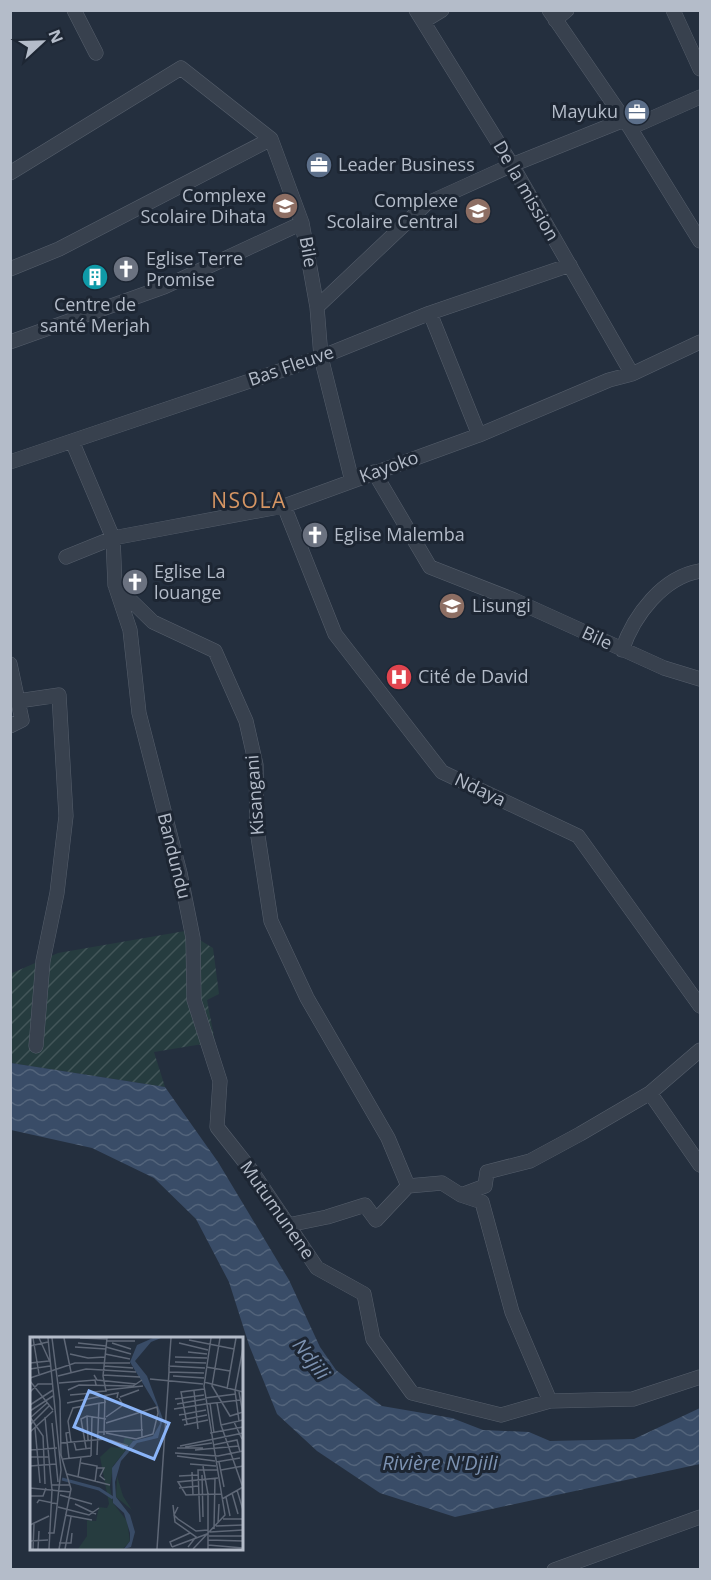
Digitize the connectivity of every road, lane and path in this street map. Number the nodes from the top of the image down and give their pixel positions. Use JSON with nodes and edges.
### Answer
{"nodes":[{"id":1,"x":74,"y":10,"type":"edge"},
{"id":2,"x":442,"y":10,"type":"edge"},
{"id":3,"x":567,"y":10,"type":"edge"},
{"id":4,"x":673,"y":10,"type":"edge"},
{"id":5,"x":552,"y":15,"type":"edge"},
{"id":6,"x":420,"y":16,"type":"edge"},
{"id":7,"x":96,"y":53,"type":"dead end"},
{"id":8,"x":700,"y":69,"type":"edge"},
{"id":9,"x":700,"y":98,"type":"edge"},
{"id":10,"x":627,"y":124,"type":"junction"},
{"id":11,"x":271,"y":139,"type":"junction"},
{"id":12,"x":512,"y":165,"type":"junction"},
{"id":13,"x":10,"y":173,"type":"edge"},
{"id":14,"x":303,"y":223,"type":"junction"},
{"id":15,"x":700,"y":242,"type":"edge"},
{"id":16,"x":570,"y":265,"type":"junction"},
{"id":17,"x":10,"y":269,"type":"edge"},
{"id":18,"x":317,"y":307,"type":"junction"},
{"id":19,"x":430,"y":313,"type":"junction"},
{"id":20,"x":10,"y":342,"type":"edge"},
{"id":21,"x":700,"y":342,"type":"edge"},
{"id":22,"x":321,"y":357,"type":"junction"},
{"id":23,"x":632,"y":375,"type":"junction"},
{"id":24,"x":479,"y":435,"type":"junction"},
{"id":25,"x":72,"y":441,"type":"junction"},
{"id":26,"x":10,"y":462,"type":"edge"},
{"id":27,"x":374,"y":472,"type":"junction"},
{"id":28,"x":352,"y":481,"type":"junction"},
{"id":29,"x":284,"y":506,"type":"junction"},
{"id":30,"x":113,"y":538,"type":"junction"},
{"id":31,"x":66,"y":557,"type":"dead end"},
{"id":32,"x":700,"y":571,"type":"edge"},
{"id":33,"x":115,"y":585,"type":"junction"},
{"id":34,"x":622,"y":650,"type":"junction"},
{"id":35,"x":10,"y":664,"type":"edge"},
{"id":36,"x":700,"y":679,"type":"edge"},
{"id":37,"x":18,"y":701,"type":"junction"},
{"id":38,"x":10,"y":726,"type":"edge"},
{"id":39,"x":700,"y":1006,"type":"edge"},
{"id":40,"x":36,"y":1046,"type":"dead end"},
{"id":41,"x":700,"y":1050,"type":"edge"},
{"id":42,"x":650,"y":1093,"type":"junction"},
{"id":43,"x":217,"y":1127,"type":"joint"},
{"id":44,"x":700,"y":1165,"type":"edge"},
{"id":45,"x":408,"y":1186,"type":"junction"},
{"id":46,"x":460,"y":1195,"type":"junction"},
{"id":47,"x":288,"y":1224,"type":"junction"},
{"id":48,"x":700,"y":1377,"type":"edge"},
{"id":49,"x":550,"y":1401,"type":"junction"},
{"id":50,"x":700,"y":1517,"type":"edge"},
{"id":51,"x":554,"y":1569,"type":"edge"}],
"edges":[{"from":1,"to":7,"type":"street"},
{"from":2,"to":6,"type":"street"},
{"from":3,"to":5,"type":"street"},
{"from":4,"to":8,"type":"street"},
{"from":5,"to":10,"type":"street"},
{"from":6,"to":12,"type":"street","name":"De la mission"},
{"from":9,"to":10,"type":"street"},
{"from":10,"to":12,"type":"street"},
{"from":10,"to":15,"type":"street"},
{"from":11,"to":13,"type":"street"},
{"from":11,"to":14,"type":"street","name":"Bile"},
{"from":11,"to":17,"type":"street"},
{"from":12,"to":16,"type":"street","name":"De la mission"},
{"from":12,"to":18,"type":"street"},
{"from":14,"to":18,"type":"street","name":"Bile"},
{"from":14,"to":20,"type":"street"},
{"from":16,"to":19,"type":"street","name":"Bas Fleuve"},
{"from":16,"to":23,"type":"street","name":"De la mission"},
{"from":18,"to":22,"type":"street","name":"Bile"},
{"from":19,"to":22,"type":"street","name":"Bas Fleuve"},
{"from":19,"to":24,"type":"street"},
{"from":21,"to":23,"type":"street","name":"Kayoko"},
{"from":22,"to":25,"type":"street","name":"Bas Fleuve"},
{"from":22,"to":28,"type":"street","name":"Bile"},
{"from":23,"to":24,"type":"street","name":"Kayoko"},
{"from":24,"to":27,"type":"street","name":"Kayoko"},
{"from":25,"to":26,"type":"street","name":"Bas Fleuve"},
{"from":25,"to":30,"type":"street"},
{"from":27,"to":28,"type":"street","name":"Kayoko"},
{"from":27,"to":34,"type":"street","name":"Bile"},
{"from":28,"to":29,"type":"street","name":"Kayoko"},
{"from":29,"to":30,"type":"street","name":"Kayoko"},
{"from":29,"to":39,"type":"street","name":"Ndaya"},
{"from":30,"to":31,"type":"street","name":"Kayoko"},
{"from":30,"to":33,"type":"street"},
{"from":32,"to":34,"type":"street"},
{"from":33,"to":43,"type":"street","name":"Bandundu"},
{"from":33,"to":45,"type":"street","name":"Kisangani"},
{"from":34,"to":36,"type":"street","name":"Bile"},
{"from":35,"to":37,"type":"street"},
{"from":37,"to":38,"type":"street"},
{"from":37,"to":40,"type":"street"},
{"from":41,"to":42,"type":"street"},
{"from":42,"to":44,"type":"street"},
{"from":42,"to":46,"type":"street"},
{"from":43,"to":47,"type":"street","name":"Mutumunene"},
{"from":45,"to":46,"type":"street"},
{"from":45,"to":47,"type":"street"},
{"from":46,"to":49,"type":"street"},
{"from":47,"to":49,"type":"street","name":"Mutumunene"},
{"from":48,"to":49,"type":"street","name":"Mutumunene"},
{"from":50,"to":51,"type":"street"}]}
